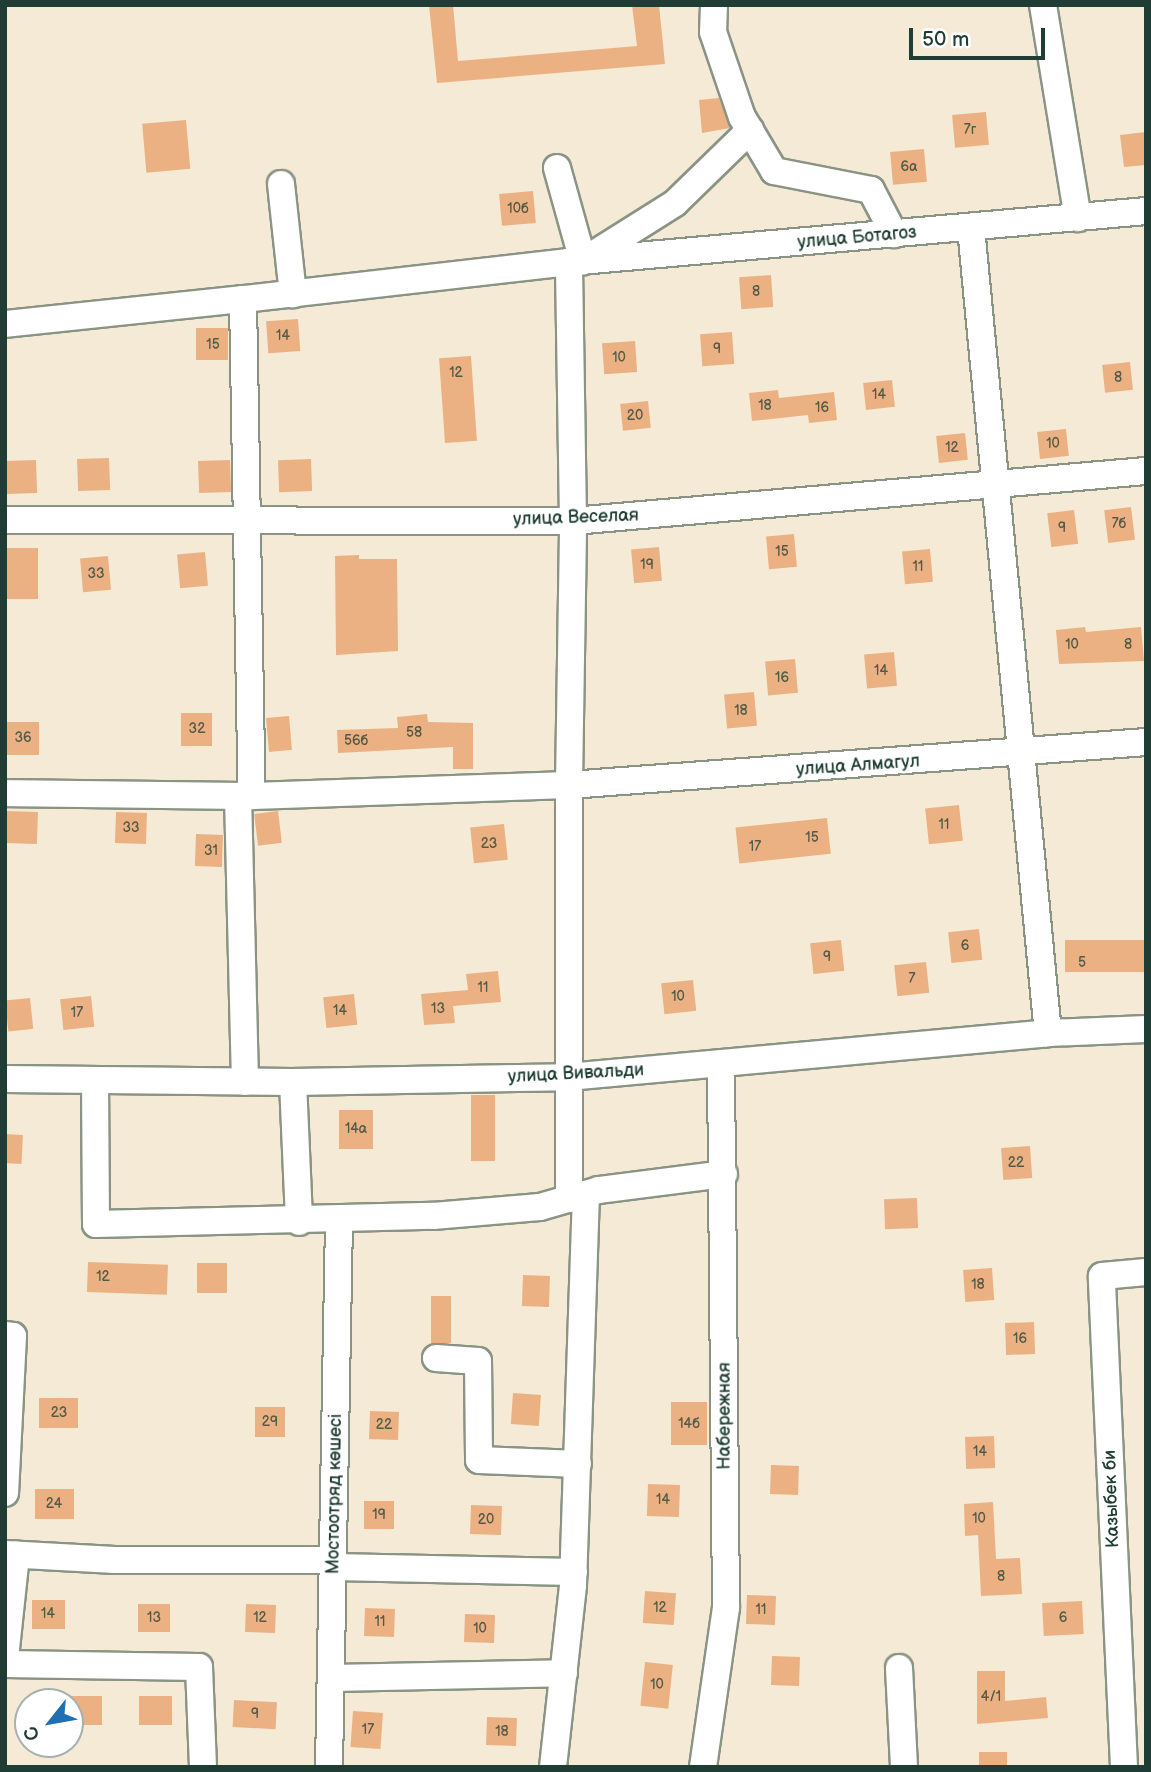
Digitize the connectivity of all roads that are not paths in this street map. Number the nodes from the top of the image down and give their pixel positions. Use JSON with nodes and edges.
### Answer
{"nodes":[{"id":1,"x":714,"y":5,"type":"edge"},
{"id":2,"x":1043,"y":5,"type":"edge"},
{"id":3,"x":750,"y":130,"type":"junction"},
{"id":4,"x":557,"y":168,"type":"dead end"},
{"id":5,"x":281,"y":184,"type":"dead end"},
{"id":6,"x":1146,"y":211,"type":"edge"},
{"id":7,"x":1078,"y":218,"type":"junction"},
{"id":8,"x":971,"y":228,"type":"junction"},
{"id":9,"x":894,"y":234,"type":"junction"},
{"id":10,"x":576,"y":262,"type":"junction"},
{"id":11,"x":293,"y":294,"type":"junction"},
{"id":12,"x":243,"y":299,"type":"junction"},
{"id":13,"x":5,"y":324,"type":"edge"},
{"id":14,"x":1146,"y":471,"type":"edge"},
{"id":15,"x":998,"y":485,"type":"junction"},
{"id":16,"x":244,"y":519,"type":"junction"},
{"id":17,"x":5,"y":520,"type":"edge"},
{"id":18,"x":573,"y":521,"type":"junction"},
{"id":19,"x":1146,"y":742,"type":"edge"},
{"id":20,"x":1024,"y":754,"type":"junction"},
{"id":21,"x":569,"y":785,"type":"junction"},
{"id":22,"x":5,"y":793,"type":"edge"},
{"id":23,"x":245,"y":796,"type":"junction"},
{"id":24,"x":1146,"y":1029,"type":"edge"},
{"id":25,"x":1048,"y":1033,"type":"junction"},
{"id":26,"x":721,"y":1065,"type":"junction"},
{"id":27,"x":568,"y":1077,"type":"junction"},
{"id":28,"x":5,"y":1079,"type":"edge"},
{"id":29,"x":94,"y":1080,"type":"junction"},
{"id":30,"x":245,"y":1082,"type":"junction"},
{"id":31,"x":293,"y":1082,"type":"junction"},
{"id":32,"x":724,"y":1174,"type":"junction"},
{"id":33,"x":578,"y":1196,"type":"junction"},
{"id":34,"x":339,"y":1220,"type":"junction"},
{"id":35,"x":299,"y":1222,"type":"junction"},
{"id":36,"x":1146,"y":1272,"type":"edge"},
{"id":37,"x":5,"y":1335,"type":"edge"},
{"id":38,"x":436,"y":1358,"type":"dead end"},
{"id":39,"x":578,"y":1464,"type":"junction"},
{"id":40,"x":5,"y":1493,"type":"edge"},
{"id":41,"x":11,"y":1555,"type":"edge"},
{"id":42,"x":334,"y":1564,"type":"junction"},
{"id":43,"x":574,"y":1572,"type":"junction"},
{"id":44,"x":5,"y":1658,"type":"edge"},
{"id":45,"x":5,"y":1664,"type":"edge"},
{"id":46,"x":900,"y":1668,"type":"dead end"},
{"id":47,"x":564,"y":1673,"type":"junction"},
{"id":48,"x":333,"y":1678,"type":"junction"},
{"id":49,"x":203,"y":1767,"type":"edge"},
{"id":50,"x":328,"y":1767,"type":"edge"},
{"id":51,"x":553,"y":1767,"type":"edge"},
{"id":52,"x":703,"y":1767,"type":"edge"},
{"id":53,"x":904,"y":1767,"type":"edge"},
{"id":54,"x":1124,"y":1767,"type":"edge"}],
"edges":[{"from":1,"to":3,"type":"street"},
{"from":2,"to":7,"type":"street"},
{"from":3,"to":9,"type":"street"},
{"from":3,"to":10,"type":"street"},
{"from":4,"to":10,"type":"street"},
{"from":5,"to":11,"type":"street"},
{"from":6,"to":7,"type":"street","name":"улица Ботагоз"},
{"from":7,"to":8,"type":"street","name":"улица Ботагоз"},
{"from":8,"to":9,"type":"street","name":"улица Ботагоз"},
{"from":8,"to":15,"type":"street"},
{"from":9,"to":10,"type":"street","name":"улица Ботагоз"},
{"from":10,"to":11,"type":"street","name":"улица Ботагоз"},
{"from":10,"to":18,"type":"street"},
{"from":11,"to":12,"type":"street","name":"улица Ботагоз"},
{"from":12,"to":13,"type":"street","name":"улица Ботагоз"},
{"from":12,"to":16,"type":"street"},
{"from":14,"to":15,"type":"street","name":"улица Веселая"},
{"from":15,"to":18,"type":"street","name":"улица Веселая"},
{"from":15,"to":20,"type":"street"},
{"from":16,"to":17,"type":"street","name":"улица Веселая"},
{"from":16,"to":18,"type":"street","name":"улица Веселая"},
{"from":16,"to":23,"type":"street"},
{"from":18,"to":21,"type":"street"},
{"from":19,"to":20,"type":"street","name":"улица Алмагул"},
{"from":20,"to":21,"type":"street","name":"улица Алмагул"},
{"from":20,"to":25,"type":"street"},
{"from":21,"to":23,"type":"street","name":"улица Алмагул"},
{"from":21,"to":27,"type":"street"},
{"from":22,"to":23,"type":"street","name":"улица Алмагул"},
{"from":23,"to":30,"type":"street"},
{"from":24,"to":25,"type":"street","name":"улица Вивальди"},
{"from":25,"to":26,"type":"street","name":"улица Вивальди"},
{"from":26,"to":27,"type":"street","name":"улица Вивальди"},
{"from":26,"to":32,"type":"street","name":"Набережная"},
{"from":27,"to":31,"type":"street","name":"улица Вивальди"},
{"from":27,"to":33,"type":"street"},
{"from":28,"to":29,"type":"street","name":"улица Вивальди"},
{"from":29,"to":30,"type":"street","name":"улица Вивальди"},
{"from":29,"to":35,"type":"street"},
{"from":30,"to":31,"type":"street","name":"улица Вивальди"},
{"from":31,"to":35,"type":"street"},
{"from":32,"to":33,"type":"street"},
{"from":32,"to":52,"type":"street","name":"Набережная"},
{"from":33,"to":34,"type":"street"},
{"from":33,"to":39,"type":"street"},
{"from":34,"to":35,"type":"street"},
{"from":34,"to":42,"type":"street","name":"Мостоотряд көшесі"},
{"from":36,"to":54,"type":"street","name":"Казыбек би"},
{"from":37,"to":40,"type":"street"},
{"from":38,"to":39,"type":"street"},
{"from":39,"to":43,"type":"street"},
{"from":41,"to":42,"type":"street"},
{"from":41,"to":44,"type":"street"},
{"from":42,"to":43,"type":"street"},
{"from":42,"to":48,"type":"street","name":"Мостоотряд көшесі"},
{"from":43,"to":47,"type":"street"},
{"from":45,"to":49,"type":"street"},
{"from":46,"to":53,"type":"street"},
{"from":47,"to":48,"type":"street"},
{"from":47,"to":51,"type":"street"},
{"from":48,"to":50,"type":"street","name":"Мостоотряд көшесі"}]}
